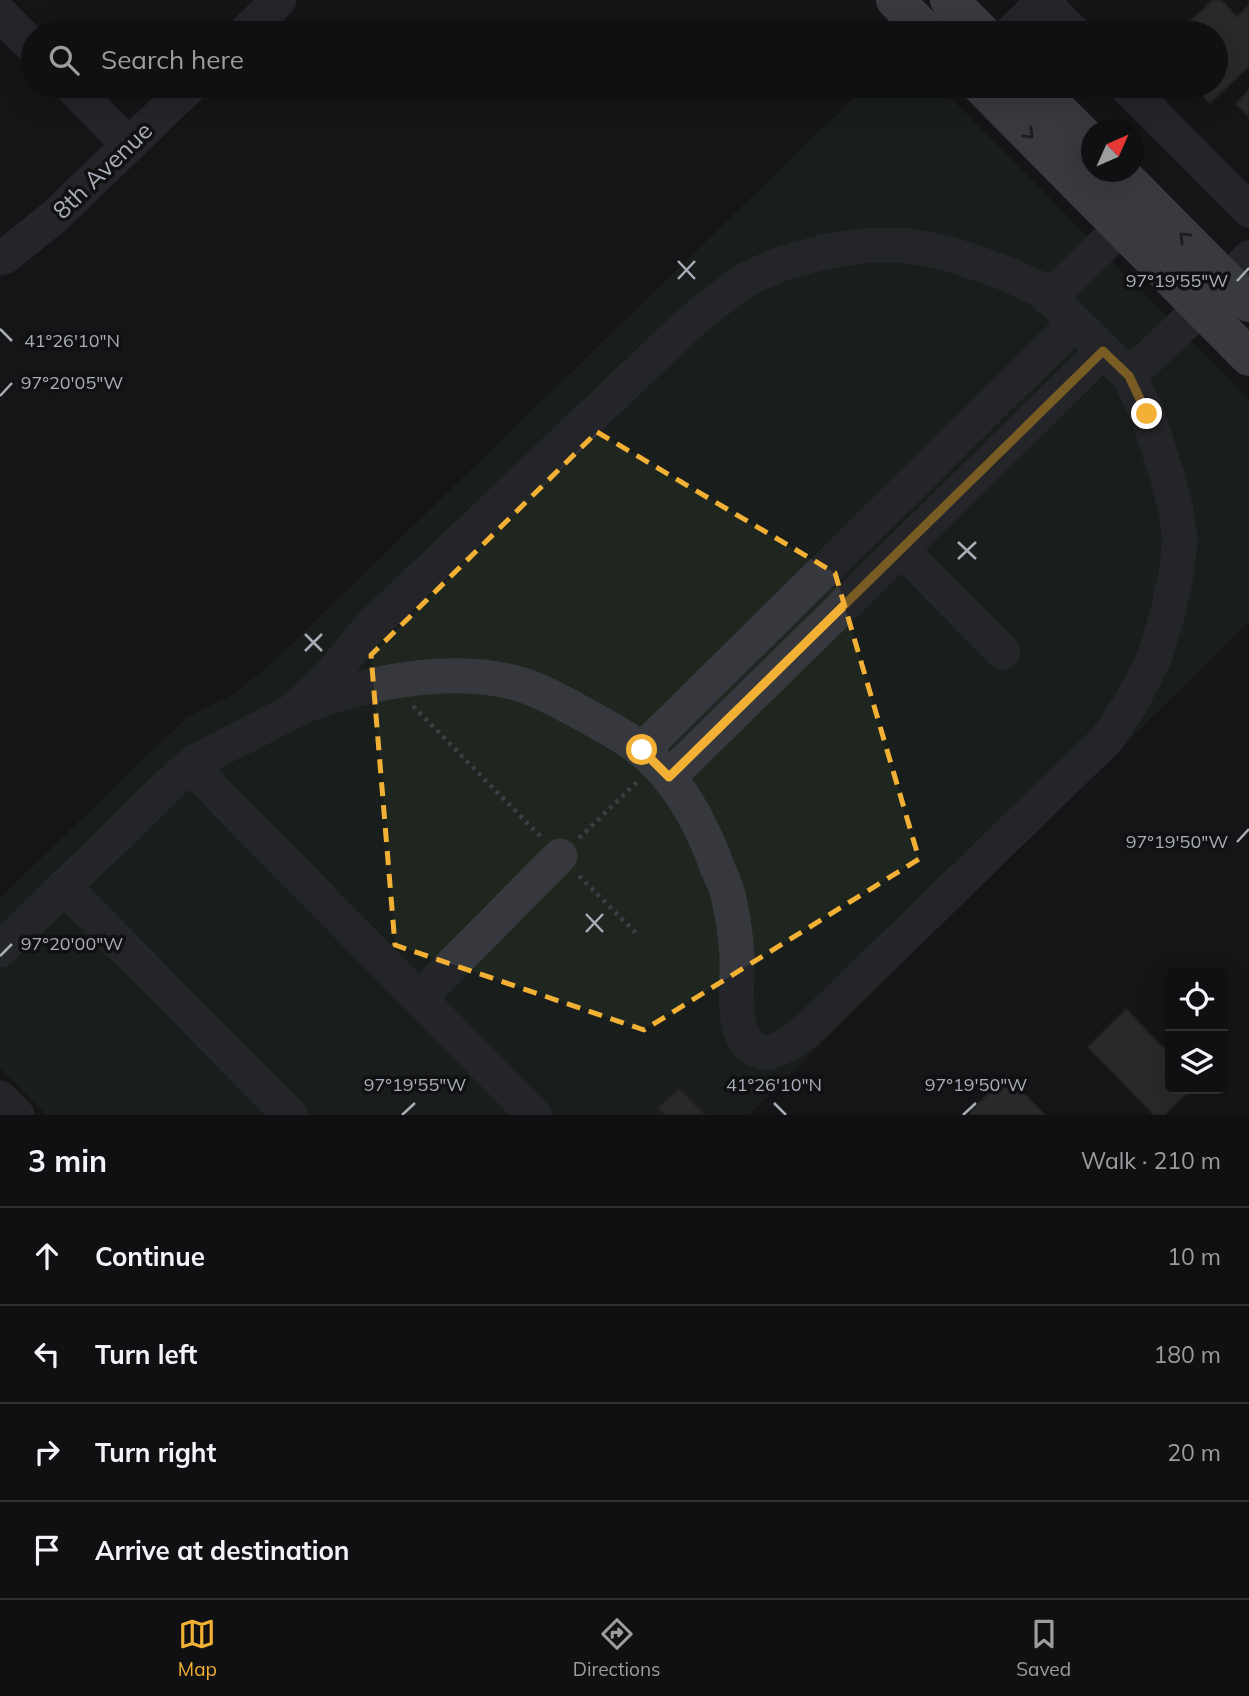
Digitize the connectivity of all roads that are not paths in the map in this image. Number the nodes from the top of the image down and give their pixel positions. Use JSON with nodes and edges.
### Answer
{"nodes":[{"id":1,"x":279,"y":0,"type":"edge"},
{"id":2,"x":895,"y":0,"type":"edge"},
{"id":3,"x":949,"y":0,"type":"edge"},
{"id":4,"x":1042,"y":1,"type":"edge"},
{"id":5,"x":0,"y":13,"type":"edge"},
{"id":6,"x":257,"y":21,"type":"edge"},
{"id":7,"x":916,"y":21,"type":"edge"},
{"id":8,"x":970,"y":21,"type":"edge"},
{"id":9,"x":1023,"y":21,"type":"edge"},
{"id":10,"x":1062,"y":21,"type":"edge"},
{"id":11,"x":21,"y":35,"type":"edge"},
{"id":12,"x":83,"y":98,"type":"edge"},
{"id":13,"x":178,"y":98,"type":"edge"},
{"id":14,"x":993,"y":98,"type":"edge"},
{"id":15,"x":1046,"y":98,"type":"edge"},
{"id":16,"x":1138,"y":98,"type":"edge"},
{"id":17,"x":1081,"y":134,"type":"edge"},
{"id":18,"x":129,"y":145,"type":"junction"},
{"id":19,"x":1130,"y":182,"type":"edge"},
{"id":20,"x":1249,"y":210,"type":"edge"},
{"id":21,"x":1122,"y":227,"type":"junction"},
{"id":22,"x":0,"y":258,"type":"edge"},
{"id":23,"x":1241,"y":280,"type":"edge"},
{"id":24,"x":1049,"y":298,"type":"junction"},
{"id":25,"x":1201,"y":308,"type":"junction"},
{"id":26,"x":1075,"y":323,"type":"junction"},
{"id":27,"x":1103,"y":351,"type":"junction"},
{"id":28,"x":1249,"y":357,"type":"edge"},
{"id":29,"x":1129,"y":376,"type":"junction"},
{"id":30,"x":901,"y":549,"type":"junction"},
{"id":31,"x":364,"y":634,"type":"junction"},
{"id":32,"x":1003,"y":652,"type":"dead end"},
{"id":33,"x":398,"y":692,"type":"junction"},
{"id":34,"x":291,"y":713,"type":"junction"},
{"id":35,"x":195,"y":761,"type":"junction"},
{"id":36,"x":656,"y":763,"type":"junction"},
{"id":37,"x":560,"y":856,"type":"road end"},
{"id":38,"x":64,"y":887,"type":"junction"},
{"id":39,"x":0,"y":950,"type":"edge"},
{"id":40,"x":419,"y":998,"type":"junction"},
{"id":41,"x":0,"y":1098,"type":"edge"},
{"id":42,"x":17,"y":1115,"type":"edge"},
{"id":43,"x":290,"y":1115,"type":"edge"},
{"id":44,"x":534,"y":1115,"type":"edge"}],
"edges":[{"from":1,"to":6,"type":"street"},
{"from":2,"to":7,"type":"highway"},
{"from":3,"to":8,"type":"highway"},
{"from":4,"to":9,"type":"street"},
{"from":4,"to":10,"type":"street"},
{"from":5,"to":11,"type":"street"},
{"from":12,"to":18,"type":"street"},
{"from":13,"to":18,"type":"street","name":"8th Avenue"},
{"from":14,"to":21,"type":"highway","one_way":true},
{"from":15,"to":17,"type":"highway"},
{"from":16,"to":20,"type":"street"},
{"from":18,"to":22,"type":"street","name":"8th Avenue"},
{"from":23,"to":19,"type":"highway","one_way":true},
{"from":21,"to":24,"type":"street"},
{"from":21,"to":25,"type":"highway"},
{"from":23,"to":25,"type":"street"},
{"from":24,"to":26,"type":"street"},
{"from":24,"to":31,"type":"street"},
{"from":25,"to":28,"type":"highway"},
{"from":25,"to":29,"type":"street"},
{"from":26,"to":27,"type":"street"},
{"from":26,"to":36,"type":"street"},
{"from":27,"to":29,"type":"street"},
{"from":27,"to":30,"type":"street"},
{"from":29,"to":36,"type":"street"},
{"from":30,"to":32,"type":"street"},
{"from":30,"to":36,"type":"street"},
{"from":31,"to":33,"type":"street"},
{"from":31,"to":34,"type":"street"},
{"from":33,"to":34,"type":"street"},
{"from":33,"to":36,"type":"street"},
{"from":34,"to":35,"type":"street"},
{"from":35,"to":38,"type":"street"},
{"from":35,"to":40,"type":"street"},
{"from":37,"to":40,"type":"street"},
{"from":38,"to":39,"type":"street"},
{"from":38,"to":43,"type":"street"},
{"from":40,"to":44,"type":"street"},
{"from":41,"to":42,"type":"street"}]}
